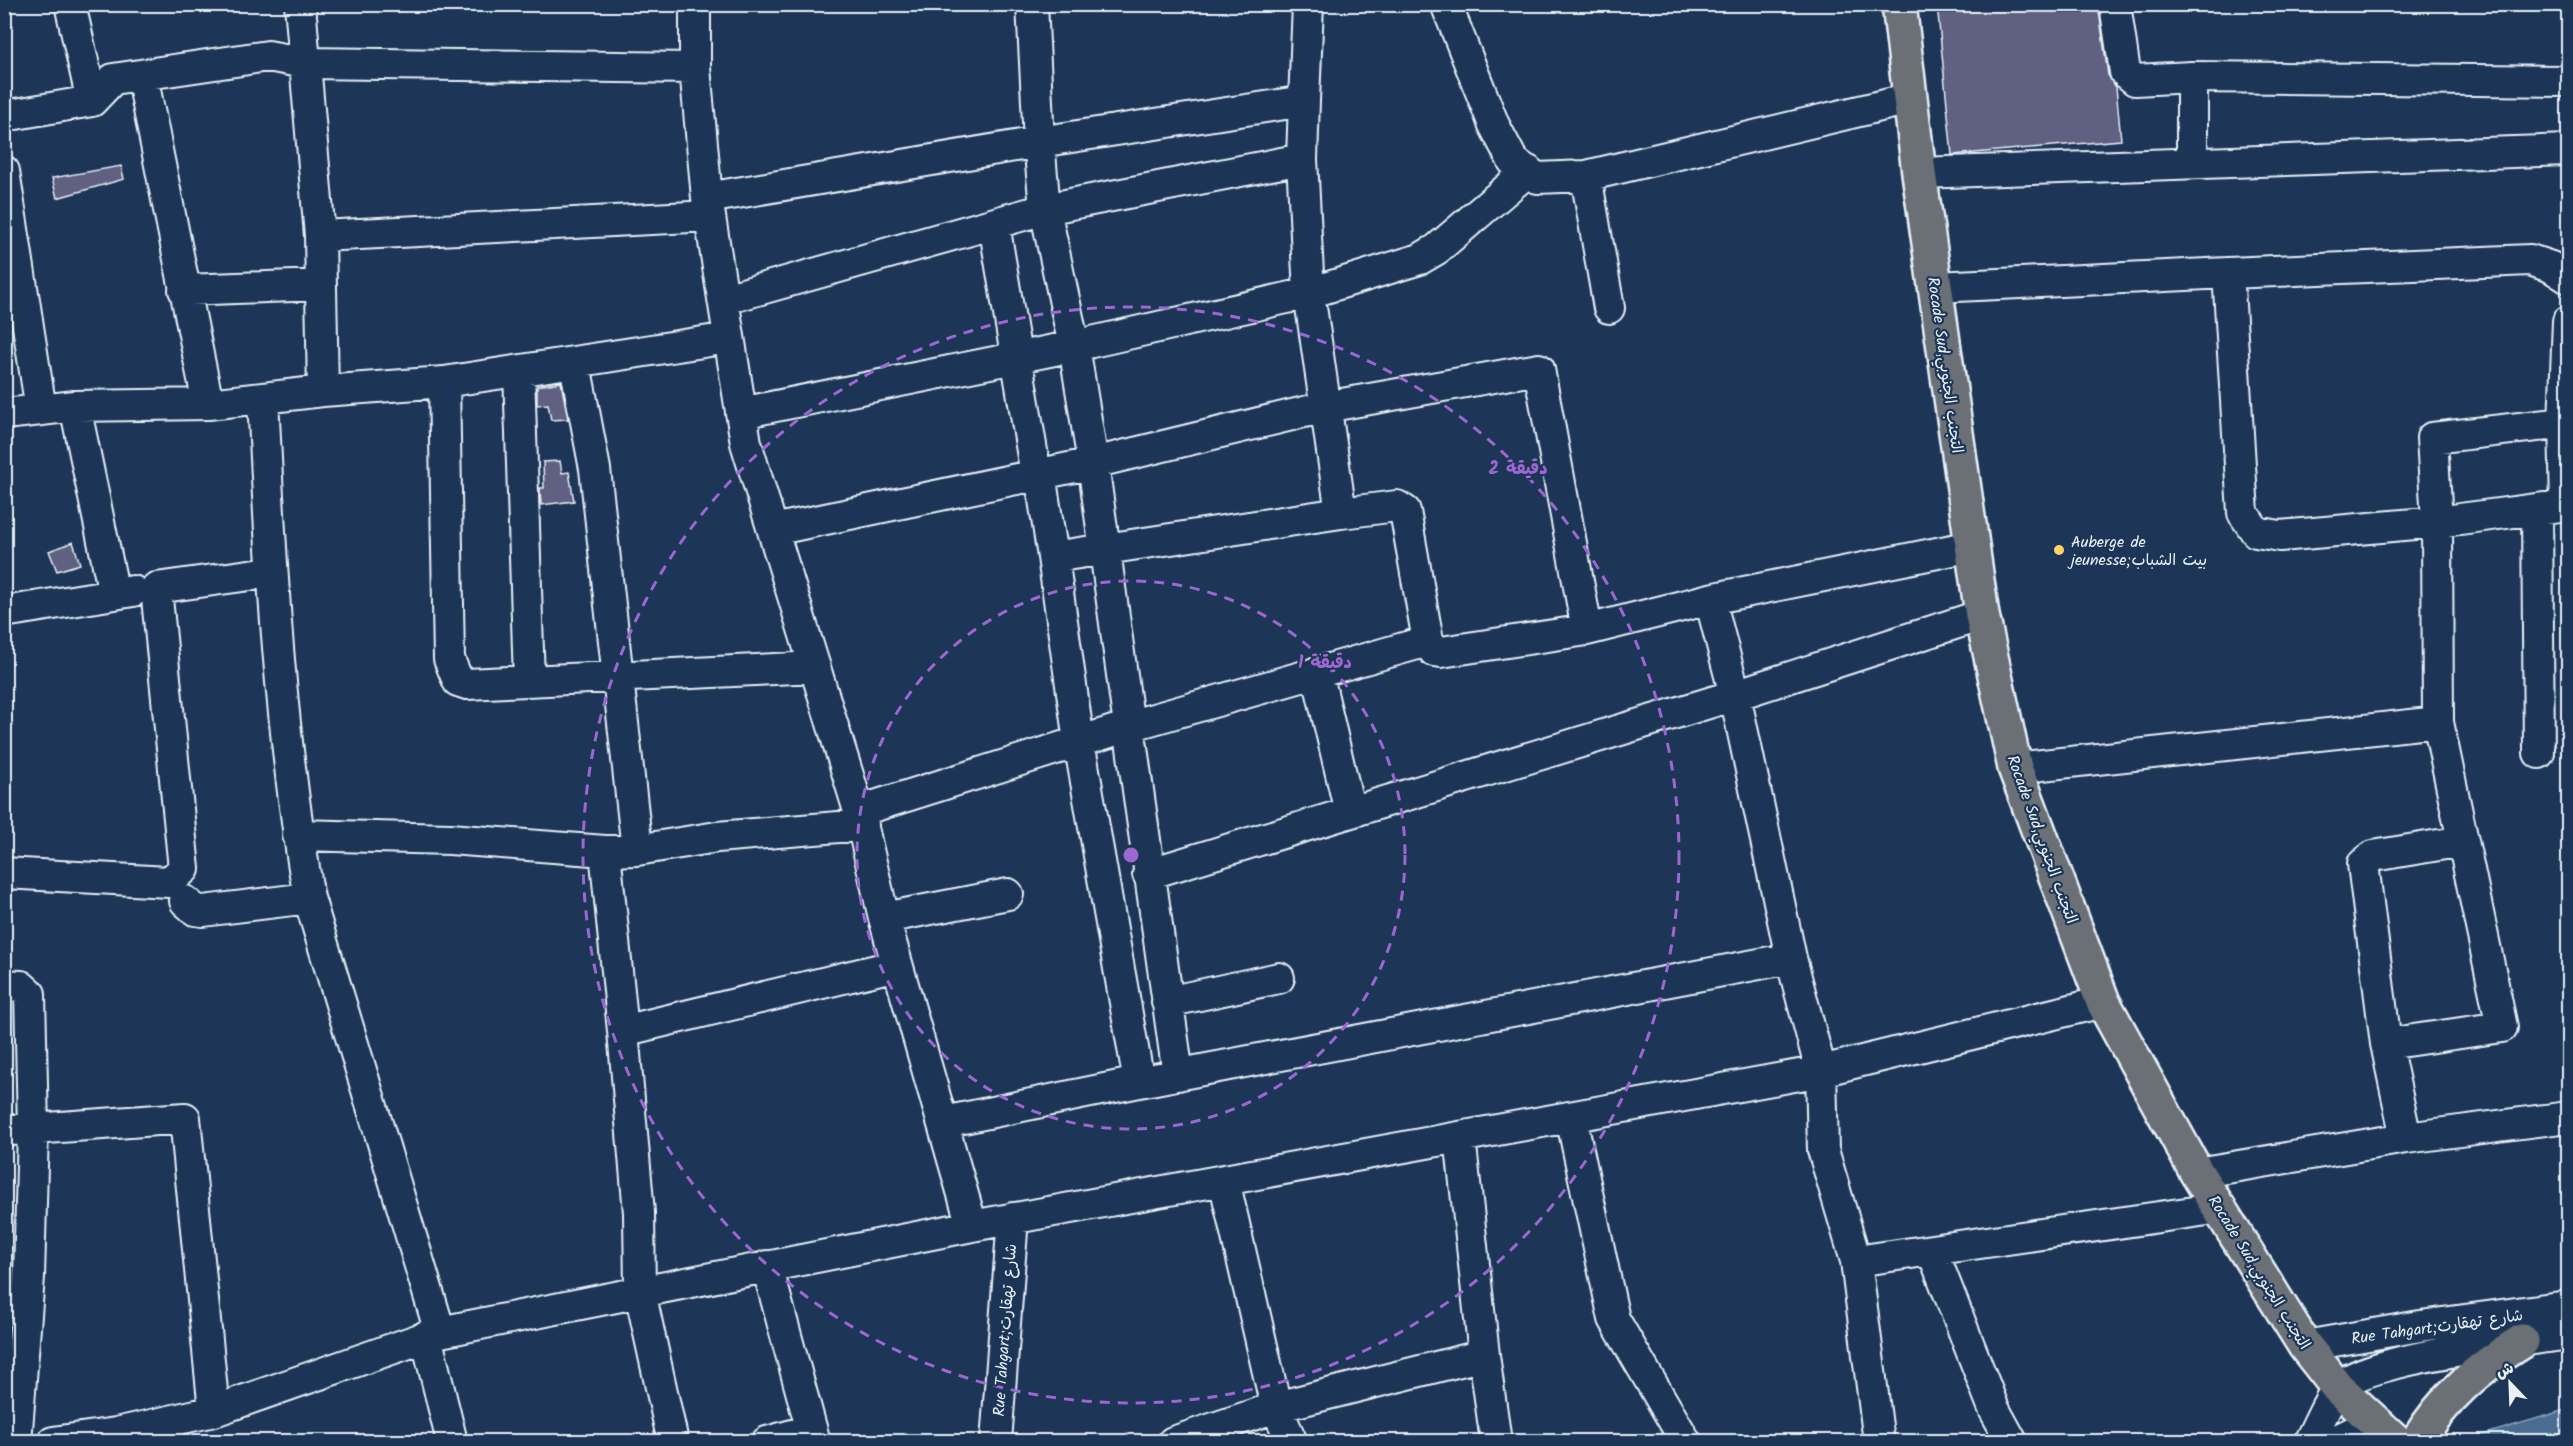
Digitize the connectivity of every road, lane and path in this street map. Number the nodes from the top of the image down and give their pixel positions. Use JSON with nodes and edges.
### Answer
{"nodes":[{"id":1,"x":70,"y":4,"type":"edge"},
{"id":2,"x":300,"y":4,"type":"edge"},
{"id":3,"x":695,"y":4,"type":"edge"},
{"id":4,"x":1032,"y":4,"type":"edge"},
{"id":5,"x":1308,"y":4,"type":"edge"},
{"id":6,"x":1446,"y":4,"type":"edge"},
{"id":7,"x":1899,"y":4,"type":"edge"},
{"id":8,"x":2115,"y":4,"type":"edge"},
{"id":9,"x":305,"y":63,"type":"junction"},
{"id":10,"x":695,"y":68,"type":"junction"},
{"id":11,"x":142,"y":75,"type":"junction"},
{"id":12,"x":2192,"y":77,"type":"junction"},
{"id":13,"x":2568,"y":81,"type":"edge"},
{"id":14,"x":1910,"y":99,"type":"junction"},
{"id":15,"x":92,"y":100,"type":"junction"},
{"id":16,"x":1304,"y":101,"type":"junction"},
{"id":17,"x":4,"y":116,"type":"edge"},
{"id":18,"x":1039,"y":142,"type":"junction"},
{"id":19,"x":2568,"y":150,"type":"edge"},
{"id":20,"x":1302,"y":159,"type":"junction"},
{"id":21,"x":2192,"y":163,"type":"junction"},
{"id":22,"x":4,"y":171,"type":"edge"},
{"id":23,"x":1528,"y":171,"type":"junction"},
{"id":24,"x":1918,"y":173,"type":"junction"},
{"id":25,"x":1586,"y":176,"type":"junction"},
{"id":26,"x":709,"y":207,"type":"junction"},
{"id":27,"x":1046,"y":209,"type":"junction"},
{"id":28,"x":7,"y":219,"type":"edge"},
{"id":29,"x":994,"y":224,"type":"junction"},
{"id":30,"x":320,"y":236,"type":"junction"},
{"id":31,"x":2228,"y":273,"type":"junction"},
{"id":32,"x":2568,"y":278,"type":"edge"},
{"id":33,"x":320,"y":285,"type":"junction"},
{"id":34,"x":1935,"y":287,"type":"junction"},
{"id":35,"x":184,"y":290,"type":"junction"},
{"id":36,"x":1309,"y":293,"type":"junction"},
{"id":37,"x":725,"y":299,"type":"junction"},
{"id":38,"x":1610,"y":308,"type":"dead end"},
{"id":39,"x":2568,"y":321,"type":"edge"},
{"id":40,"x":729,"y":338,"type":"junction"},
{"id":41,"x":1074,"y":346,"type":"junction"},
{"id":42,"x":1015,"y":356,"type":"junction"},
{"id":43,"x":575,"y":364,"type":"junction"},
{"id":44,"x":519,"y":371,"type":"junction"},
{"id":45,"x":444,"y":382,"type":"junction"},
{"id":46,"x":323,"y":391,"type":"junction"},
{"id":47,"x":263,"y":398,"type":"junction"},
{"id":48,"x":208,"y":404,"type":"junction"},
{"id":49,"x":75,"y":406,"type":"junction"},
{"id":50,"x":1325,"y":407,"type":"junction"},
{"id":51,"x":41,"y":410,"type":"junction"},
{"id":52,"x":741,"y":413,"type":"junction"},
{"id":53,"x":4,"y":414,"type":"edge"},
{"id":54,"x":2564,"y":423,"type":"junction"},
{"id":55,"x":1093,"y":463,"type":"junction"},
{"id":56,"x":1038,"y":474,"type":"junction"},
{"id":57,"x":2567,"y":505,"type":"edge"},
{"id":58,"x":2537,"y":509,"type":"junction"},
{"id":59,"x":1341,"y":513,"type":"junction"},
{"id":60,"x":2437,"y":522,"type":"junction"},
{"id":61,"x":773,"y":530,"type":"junction"},
{"id":62,"x":1972,"y":546,"type":"junction"},
{"id":63,"x":1105,"y":548,"type":"junction"},
{"id":64,"x":1053,"y":557,"type":"junction"},
{"id":65,"x":272,"y":572,"type":"junction"},
{"id":66,"x":156,"y":588,"type":"junction"},
{"id":67,"x":114,"y":594,"type":"junction"},
{"id":68,"x":1710,"y":598,"type":"junction"},
{"id":69,"x":4,"y":612,"type":"edge"},
{"id":70,"x":1982,"y":615,"type":"junction"},
{"id":71,"x":1587,"y":630,"type":"junction"},
{"id":72,"x":1428,"y":641,"type":"junction"},
{"id":73,"x":814,"y":667,"type":"junction"},
{"id":74,"x":1317,"y":672,"type":"junction"},
{"id":75,"x":617,"y":675,"type":"junction"},
{"id":76,"x":529,"y":681,"type":"junction"},
{"id":77,"x":1736,"y":695,"type":"junction"},
{"id":78,"x":2438,"y":722,"type":"junction"},
{"id":79,"x":1129,"y":726,"type":"junction"},
{"id":80,"x":1079,"y":742,"type":"junction"},
{"id":81,"x":2539,"y":753,"type":"dead end"},
{"id":82,"x":2015,"y":768,"type":"junction"},
{"id":83,"x":1350,"y":812,"type":"junction"},
{"id":84,"x":861,"y":818,"type":"junction"},
{"id":85,"x":298,"y":835,"type":"junction"},
{"id":86,"x":2463,"y":841,"type":"junction"},
{"id":87,"x":637,"y":850,"type":"junction"},
{"id":88,"x":605,"y":851,"type":"junction"},
{"id":89,"x":4,"y":873,"type":"edge"},
{"id":90,"x":1148,"y":874,"type":"junction"},
{"id":91,"x":1008,"y":894,"type":"dead end"},
{"id":92,"x":309,"y":898,"type":"junction"},
{"id":93,"x":185,"y":901,"type":"dead end"},
{"id":94,"x":884,"y":918,"type":"junction"},
{"id":95,"x":1791,"y":958,"type":"junction"},
{"id":96,"x":897,"y":965,"type":"junction"},
{"id":97,"x":1279,"y":978,"type":"dead end"},
{"id":98,"x":4,"y":985,"type":"edge"},
{"id":99,"x":1167,"y":1002,"type":"junction"},
{"id":100,"x":2103,"y":1002,"type":"junction"},
{"id":101,"x":623,"y":1031,"type":"junction"},
{"id":102,"x":2386,"y":1044,"type":"junction"},
{"id":103,"x":1821,"y":1071,"type":"junction"},
{"id":104,"x":1178,"y":1075,"type":"junction"},
{"id":105,"x":1139,"y":1082,"type":"junction"},
{"id":106,"x":1571,"y":1117,"type":"junction"},
{"id":107,"x":2568,"y":1117,"type":"edge"},
{"id":108,"x":944,"y":1122,"type":"junction"},
{"id":109,"x":19,"y":1130,"type":"edge"},
{"id":110,"x":1460,"y":1137,"type":"junction"},
{"id":111,"x":2406,"y":1138,"type":"junction"},
{"id":112,"x":2197,"y":1173,"type":"junction"},
{"id":113,"x":1224,"y":1180,"type":"junction"},
{"id":114,"x":2221,"y":1208,"type":"junction"},
{"id":115,"x":1012,"y":1218,"type":"junction"},
{"id":116,"x":972,"y":1226,"type":"junction"},
{"id":117,"x":1932,"y":1250,"type":"junction"},
{"id":118,"x":1856,"y":1261,"type":"junction"},
{"id":119,"x":767,"y":1266,"type":"junction"},
{"id":120,"x":17,"y":1277,"type":"edge"},
{"id":121,"x":640,"y":1292,"type":"junction"},
{"id":122,"x":2568,"y":1306,"type":"edge"},
{"id":123,"x":433,"y":1334,"type":"junction"},
{"id":124,"x":2568,"y":1334,"type":"edge"},
{"id":125,"x":2522,"y":1341,"type":"junction"},
{"id":126,"x":2305,"y":1346,"type":"junction"},
{"id":127,"x":1484,"y":1355,"type":"junction"},
{"id":128,"x":2338,"y":1388,"type":"junction"},
{"id":129,"x":1276,"y":1407,"type":"junction"},
{"id":130,"x":214,"y":1411,"type":"junction"},
{"id":131,"x":2385,"y":1432,"type":"edge"},
{"id":132,"x":813,"y":1436,"type":"edge"},
{"id":133,"x":111,"y":1437,"type":"edge"},
{"id":134,"x":1180,"y":1440,"type":"edge"},
{"id":135,"x":16,"y":1442,"type":"edge"},
{"id":136,"x":53,"y":1442,"type":"edge"},
{"id":137,"x":452,"y":1442,"type":"edge"},
{"id":138,"x":673,"y":1442,"type":"edge"},
{"id":139,"x":767,"y":1442,"type":"edge"},
{"id":140,"x":996,"y":1442,"type":"edge"},
{"id":141,"x":1292,"y":1442,"type":"edge"},
{"id":142,"x":1496,"y":1442,"type":"edge"},
{"id":143,"x":1686,"y":1442,"type":"edge"},
{"id":144,"x":1879,"y":1442,"type":"edge"},
{"id":145,"x":2012,"y":1442,"type":"edge"},
{"id":146,"x":2309,"y":1442,"type":"edge"},
{"id":147,"x":2332,"y":1442,"type":"edge"},
{"id":148,"x":2417,"y":1442,"type":"edge"}],
"edges":[{"from":1,"to":15,"type":"street"},
{"from":2,"to":9,"type":"street"},
{"from":3,"to":10,"type":"street"},
{"from":4,"to":18,"type":"street"},
{"from":5,"to":16,"type":"street"},
{"from":6,"to":23,"type":"street"},
{"from":7,"to":14,"type":"main road","name":"Rocade Sud,التجنب الجنوبي"},
{"from":8,"to":12,"type":"street"},
{"from":9,"to":10,"type":"street"},
{"from":9,"to":11,"type":"street"},
{"from":9,"to":30,"type":"street"},
{"from":10,"to":26,"type":"street"},
{"from":11,"to":15,"type":"street"},
{"from":11,"to":35,"type":"street"},
{"from":12,"to":13,"type":"street"},
{"from":12,"to":21,"type":"street"},
{"from":14,"to":24,"type":"main road","name":"Rocade Sud,التجنب الجنوبي"},
{"from":14,"to":25,"type":"street"},
{"from":15,"to":17,"type":"street"},
{"from":16,"to":18,"type":"street"},
{"from":16,"to":20,"type":"street"},
{"from":18,"to":26,"type":"street"},
{"from":18,"to":27,"type":"street"},
{"from":19,"to":21,"type":"street"},
{"from":20,"to":27,"type":"street"},
{"from":20,"to":36,"type":"street"},
{"from":21,"to":24,"type":"street"},
{"from":22,"to":28,"type":"street"},
{"from":23,"to":25,"type":"street"},
{"from":23,"to":36,"type":"street"},
{"from":24,"to":34,"type":"main road","name":"Rocade Sud,التجنب الجنوبي"},
{"from":25,"to":38,"type":"street"},
{"from":26,"to":30,"type":"street"},
{"from":26,"to":37,"type":"street"},
{"from":27,"to":29,"type":"street"},
{"from":27,"to":41,"type":"street"},
{"from":28,"to":51,"type":"street"},
{"from":29,"to":37,"type":"street"},
{"from":29,"to":42,"type":"street"},
{"from":30,"to":33,"type":"street"},
{"from":31,"to":32,"type":"street"},
{"from":31,"to":34,"type":"street"},
{"from":31,"to":60,"type":"street"},
{"from":33,"to":35,"type":"street"},
{"from":33,"to":46,"type":"street"},
{"from":34,"to":62,"type":"main road","name":"Rocade Sud,التجنب الجنوبي"},
{"from":35,"to":48,"type":"street"},
{"from":36,"to":41,"type":"street"},
{"from":36,"to":50,"type":"street"},
{"from":37,"to":40,"type":"street"},
{"from":39,"to":54,"type":"street"},
{"from":40,"to":43,"type":"street"},
{"from":40,"to":52,"type":"street"},
{"from":41,"to":42,"type":"street"},
{"from":41,"to":55,"type":"street"},
{"from":42,"to":52,"type":"street"},
{"from":42,"to":56,"type":"street"},
{"from":43,"to":44,"type":"street"},
{"from":43,"to":75,"type":"street"},
{"from":44,"to":45,"type":"street"},
{"from":44,"to":76,"type":"street"},
{"from":45,"to":46,"type":"street"},
{"from":45,"to":76,"type":"street"},
{"from":46,"to":47,"type":"street"},
{"from":47,"to":48,"type":"street"},
{"from":47,"to":65,"type":"street"},
{"from":48,"to":49,"type":"street"},
{"from":49,"to":51,"type":"street"},
{"from":49,"to":67,"type":"street"},
{"from":50,"to":55,"type":"street"},
{"from":50,"to":59,"type":"street"},
{"from":50,"to":71,"type":"street"},
{"from":51,"to":53,"type":"street"},
{"from":52,"to":61,"type":"street"},
{"from":54,"to":57,"type":"street"},
{"from":54,"to":60,"type":"street"},
{"from":55,"to":56,"type":"street"},
{"from":55,"to":63,"type":"street"},
{"from":56,"to":61,"type":"street"},
{"from":56,"to":64,"type":"street"},
{"from":57,"to":58,"type":"street"},
{"from":58,"to":60,"type":"street"},
{"from":58,"to":81,"type":"street"},
{"from":59,"to":63,"type":"street"},
{"from":59,"to":72,"type":"street"},
{"from":60,"to":78,"type":"street"},
{"from":61,"to":73,"type":"street"},
{"from":62,"to":68,"type":"street"},
{"from":62,"to":70,"type":"main road","name":"Rocade Sud,التجنب الجنوبي"},
{"from":63,"to":64,"type":"street"},
{"from":63,"to":79,"type":"street"},
{"from":64,"to":80,"type":"street"},
{"from":65,"to":66,"type":"street"},
{"from":65,"to":85,"type":"street"},
{"from":66,"to":67,"type":"street"},
{"from":66,"to":89,"type":"street"},
{"from":67,"to":69,"type":"street"},
{"from":68,"to":71,"type":"street"},
{"from":68,"to":77,"type":"street"},
{"from":70,"to":77,"type":"street"},
{"from":70,"to":82,"type":"main road","name":"Rocade Sud,التجنب الجنوبي"},
{"from":71,"to":72,"type":"street"},
{"from":72,"to":74,"type":"street"},
{"from":73,"to":75,"type":"street"},
{"from":73,"to":84,"type":"street"},
{"from":74,"to":79,"type":"street"},
{"from":74,"to":83,"type":"street"},
{"from":75,"to":76,"type":"street"},
{"from":75,"to":87,"type":"street"},
{"from":77,"to":83,"type":"street"},
{"from":77,"to":95,"type":"street"},
{"from":78,"to":82,"type":"street"},
{"from":78,"to":86,"type":"street"},
{"from":79,"to":80,"type":"street"},
{"from":79,"to":90,"type":"street"},
{"from":80,"to":84,"type":"street"},
{"from":80,"to":105,"type":"street"},
{"from":82,"to":100,"type":"main road","name":"Rocade Sud,التجنب الجنوبي"},
{"from":83,"to":90,"type":"street"},
{"from":84,"to":87,"type":"street"},
{"from":84,"to":94,"type":"street"},
{"from":85,"to":88,"type":"street"},
{"from":85,"to":92,"type":"street"},
{"from":86,"to":102,"type":"street"},
{"from":86,"to":102,"type":"street"},
{"from":87,"to":88,"type":"street"},
{"from":88,"to":101,"type":"street"},
{"from":90,"to":99,"type":"street"},
{"from":91,"to":94,"type":"street"},
{"from":92,"to":93,"type":"street"},
{"from":92,"to":123,"type":"street"},
{"from":94,"to":96,"type":"street"},
{"from":95,"to":103,"type":"street"},
{"from":95,"to":104,"type":"street"},
{"from":96,"to":101,"type":"street"},
{"from":96,"to":108,"type":"street"},
{"from":97,"to":99,"type":"street"},
{"from":98,"to":109,"type":"street"},
{"from":99,"to":104,"type":"street"},
{"from":100,"to":103,"type":"street"},
{"from":100,"to":112,"type":"main road","name":"Rocade Sud,التجنب الجنوبي"},
{"from":101,"to":121,"type":"street"},
{"from":102,"to":111,"type":"street"},
{"from":103,"to":106,"type":"street"},
{"from":103,"to":118,"type":"street"},
{"from":104,"to":105,"type":"street"},
{"from":105,"to":108,"type":"street"},
{"from":106,"to":110,"type":"street"},
{"from":106,"to":143,"type":"street"},
{"from":107,"to":111,"type":"street"},
{"from":108,"to":116,"type":"street"},
{"from":109,"to":120,"type":"street"},
{"from":109,"to":130,"type":"street"},
{"from":110,"to":113,"type":"street"},
{"from":110,"to":127,"type":"street"},
{"from":111,"to":112,"type":"street"},
{"from":112,"to":114,"type":"main road","name":"Rocade Sud,التجنب الجنوبي"},
{"from":113,"to":115,"type":"street"},
{"from":113,"to":129,"type":"street"},
{"from":114,"to":117,"type":"street"},
{"from":114,"to":126,"type":"main road","name":"Rocade Sud,التجنب الجنوبي"},
{"from":115,"to":116,"type":"street"},
{"from":115,"to":140,"type":"street","name":"Rue Tahgart;شارع تهقارت"},
{"from":116,"to":119,"type":"street"},
{"from":117,"to":118,"type":"street"},
{"from":117,"to":145,"type":"street"},
{"from":118,"to":144,"type":"street"},
{"from":119,"to":121,"type":"street"},
{"from":119,"to":132,"type":"street"},
{"from":120,"to":135,"type":"street"},
{"from":121,"to":123,"type":"street"},
{"from":121,"to":138,"type":"street"},
{"from":122,"to":126,"type":"street","name":"Rue Tahgart;شارع تهقارت"},
{"from":123,"to":130,"type":"street"},
{"from":123,"to":137,"type":"street"},
{"from":124,"to":125,"type":"street","name":"Rue Tahgart;شارع تهقارت"},
{"from":125,"to":128,"type":"street","name":"Rue Tahgart;شارع تهقارت"},
{"from":125,"to":148,"type":"main road"},
{"from":126,"to":128,"type":"main road","name":"Rocade Sud,التجنب الجنوبي"},
{"from":127,"to":129,"type":"street"},
{"from":127,"to":142,"type":"street"},
{"from":128,"to":131,"type":"main road","name":"Rocade Sud,التجنب الجنوبي"},
{"from":128,"to":146,"type":"street"},
{"from":129,"to":134,"type":"street"},
{"from":129,"to":141,"type":"street"},
{"from":130,"to":133,"type":"street"},
{"from":131,"to":147,"type":"street"},
{"from":132,"to":139,"type":"street"},
{"from":133,"to":136,"type":"street"}]}
